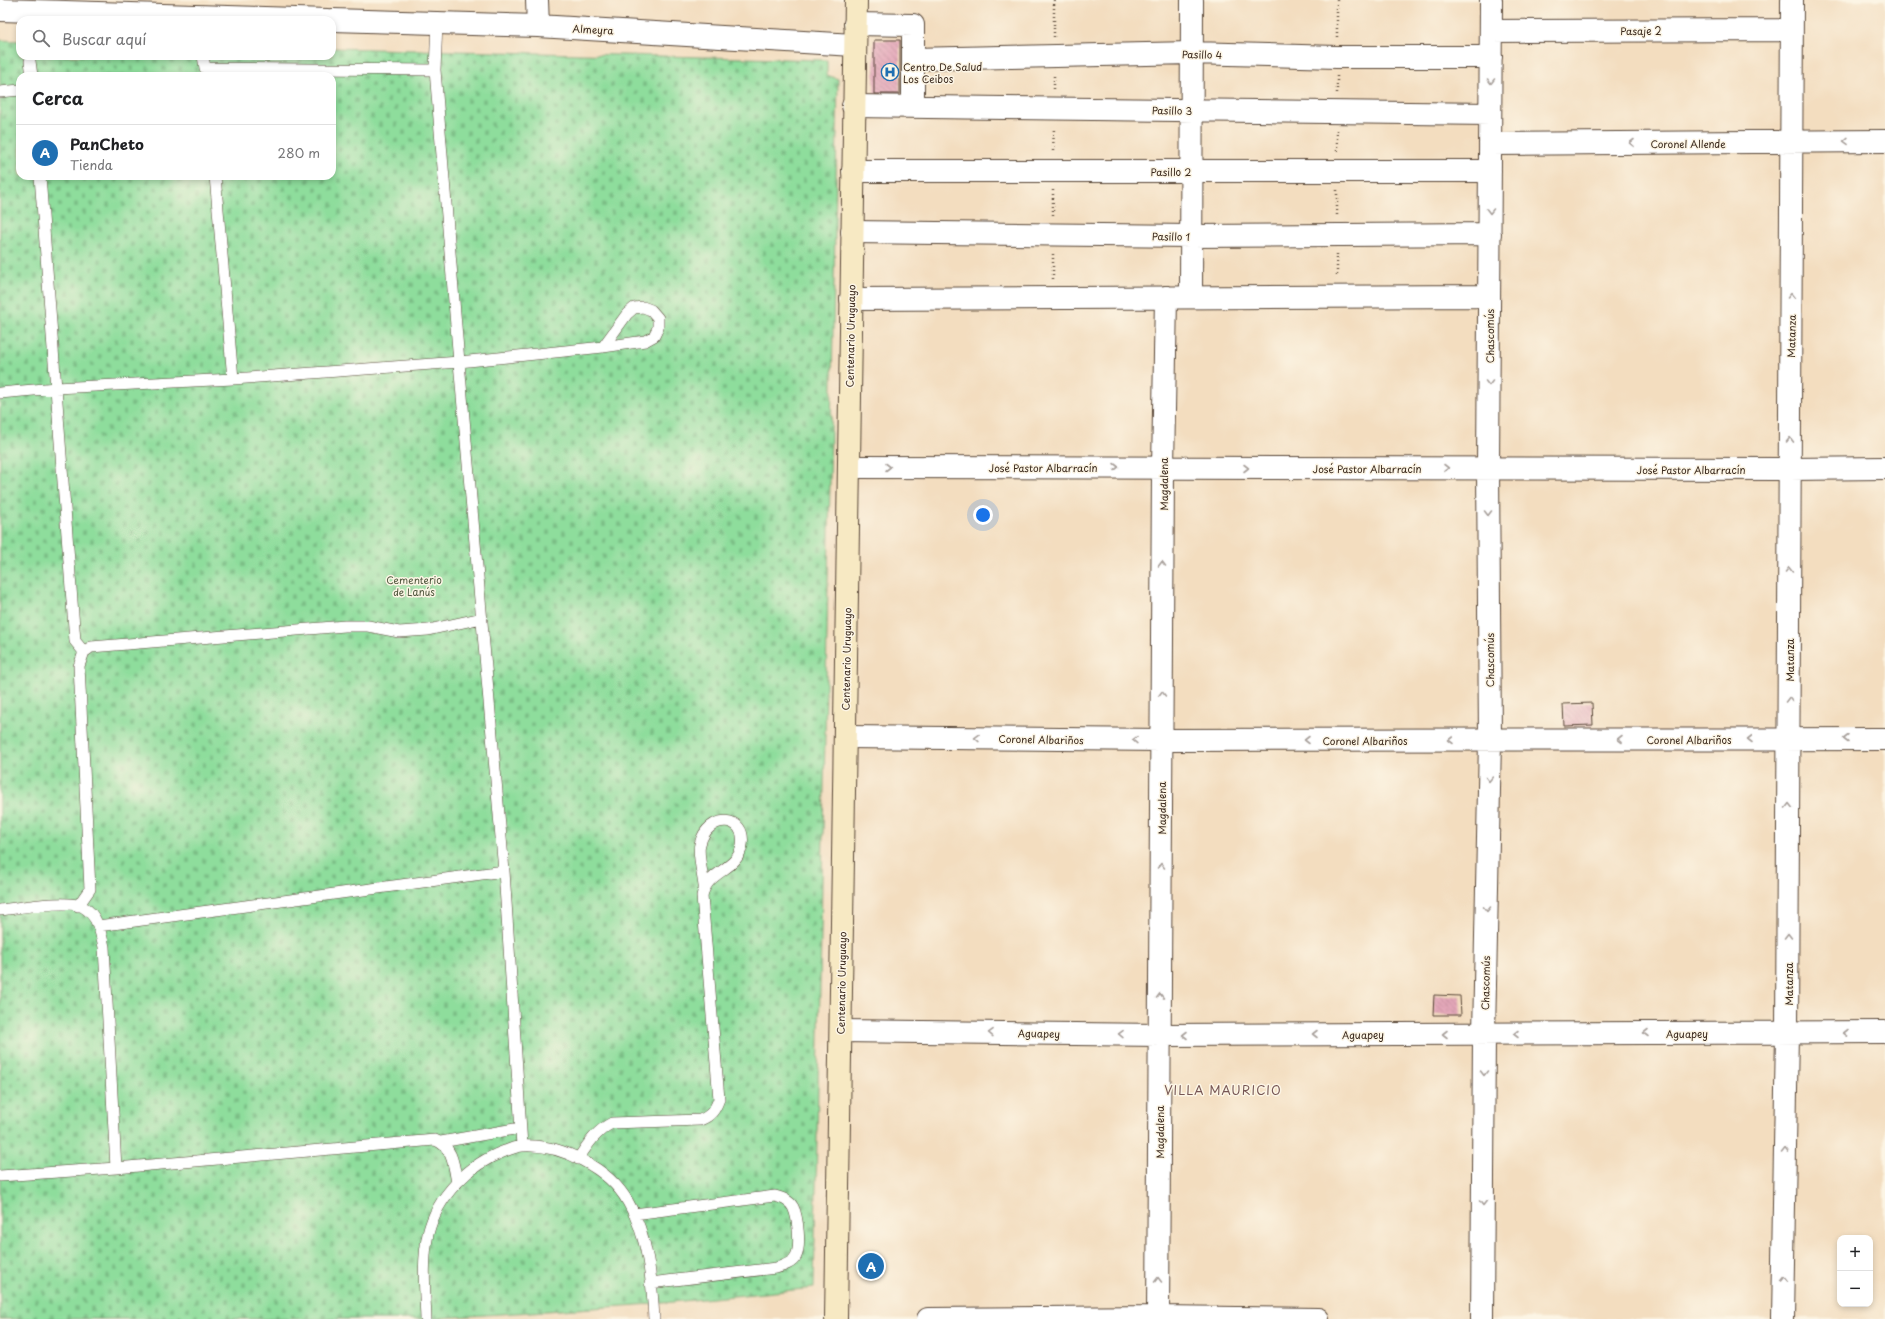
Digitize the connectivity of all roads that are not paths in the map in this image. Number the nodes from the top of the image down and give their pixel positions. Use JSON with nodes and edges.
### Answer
{"nodes":[{"id":1,"x":537,"y":0,"type":"edge"},
{"id":2,"x":856,"y":0,"type":"edge"},
{"id":3,"x":1192,"y":0,"type":"edge"},
{"id":4,"x":1491,"y":0,"type":"edge"},
{"id":5,"x":1792,"y":0,"type":"edge"},
{"id":6,"x":153,"y":7,"type":"edge"},
{"id":7,"x":0,"y":10,"type":"edge"},
{"id":8,"x":191,"y":16,"type":"edge"},
{"id":9,"x":336,"y":20,"type":"edge"},
{"id":10,"x":437,"y":23,"type":"junction"},
{"id":11,"x":538,"y":26,"type":"junction"},
{"id":12,"x":1791,"y":30,"type":"junction"},
{"id":13,"x":1491,"y":31,"type":"junction"},
{"id":14,"x":855,"y":34,"type":"junction"},
{"id":15,"x":1191,"y":53,"type":"junction"},
{"id":16,"x":1491,"y":57,"type":"junction"},
{"id":17,"x":913,"y":59,"type":"junction"},
{"id":18,"x":204,"y":60,"type":"edge"},
{"id":19,"x":30,"y":61,"type":"dead end"},
{"id":20,"x":435,"y":70,"type":"junction"},
{"id":21,"x":31,"y":72,"type":"edge"},
{"id":22,"x":205,"y":72,"type":"edge"},
{"id":23,"x":16,"y":90,"type":"edge"},
{"id":24,"x":0,"y":92,"type":"edge"},
{"id":25,"x":853,"y":106,"type":"junction"},
{"id":26,"x":913,"y":107,"type":"junction"},
{"id":27,"x":1191,"y":110,"type":"junction"},
{"id":28,"x":1490,"y":114,"type":"junction"},
{"id":29,"x":1885,"y":140,"type":"edge"},
{"id":30,"x":1792,"y":142,"type":"junction"},
{"id":31,"x":1490,"y":144,"type":"junction"},
{"id":32,"x":853,"y":170,"type":"junction"},
{"id":33,"x":1191,"y":171,"type":"junction"},
{"id":34,"x":1490,"y":171,"type":"junction"},
{"id":35,"x":40,"y":180,"type":"edge"},
{"id":36,"x":215,"y":180,"type":"edge"},
{"id":37,"x":852,"y":232,"type":"junction"},
{"id":38,"x":1490,"y":234,"type":"junction"},
{"id":39,"x":1191,"y":236,"type":"junction"},
{"id":40,"x":1489,"y":296,"type":"junction"},
{"id":41,"x":1166,"y":298,"type":"junction"},
{"id":42,"x":1191,"y":298,"type":"junction"},
{"id":43,"x":851,"y":299,"type":"junction"},
{"id":44,"x":603,"y":347,"type":"junction"},
{"id":45,"x":459,"y":362,"type":"junction"},
{"id":46,"x":233,"y":379,"type":"junction"},
{"id":47,"x":56,"y":388,"type":"junction"},
{"id":48,"x":0,"y":393,"type":"edge"},
{"id":49,"x":848,"y":467,"type":"junction"},
{"id":50,"x":1163,"y":468,"type":"junction"},
{"id":51,"x":1488,"y":468,"type":"junction"},
{"id":52,"x":1885,"y":468,"type":"edge"},
{"id":53,"x":1790,"y":469,"type":"junction"},
{"id":54,"x":482,"y":618,"type":"junction"},
{"id":55,"x":84,"y":652,"type":"junction"},
{"id":56,"x":845,"y":737,"type":"junction"},
{"id":57,"x":1789,"y":739,"type":"junction"},
{"id":58,"x":1885,"y":739,"type":"edge"},
{"id":59,"x":1162,"y":740,"type":"junction"},
{"id":60,"x":1490,"y":740,"type":"junction"},
{"id":61,"x":504,"y":871,"type":"junction"},
{"id":62,"x":704,"y":886,"type":"junction"},
{"id":63,"x":78,"y":906,"type":"junction"},
{"id":64,"x":0,"y":910,"type":"edge"},
{"id":65,"x":98,"y":926,"type":"junction"},
{"id":66,"x":841,"y":1031,"type":"junction"},
{"id":67,"x":1885,"y":1032,"type":"edge"},
{"id":68,"x":1787,"y":1033,"type":"junction"},
{"id":69,"x":1484,"y":1034,"type":"junction"},
{"id":70,"x":1160,"y":1035,"type":"junction"},
{"id":71,"x":520,"y":1128,"type":"junction"},
{"id":72,"x":441,"y":1142,"type":"junction"},
{"id":73,"x":522,"y":1146,"type":"junction"},
{"id":74,"x":578,"y":1159,"type":"junction"},
{"id":75,"x":116,"y":1168,"type":"junction"},
{"id":76,"x":0,"y":1176,"type":"edge"},
{"id":77,"x":457,"y":1183,"type":"junction"},
{"id":78,"x":634,"y":1214,"type":"junction"},
{"id":79,"x":650,"y":1283,"type":"junction"},
{"id":80,"x":1158,"y":1318,"type":"edge"},
{"id":81,"x":426,"y":1319,"type":"edge"},
{"id":82,"x":654,"y":1319,"type":"edge"},
{"id":83,"x":836,"y":1319,"type":"edge"},
{"id":84,"x":928,"y":1319,"type":"edge"},
{"id":85,"x":1318,"y":1319,"type":"edge"},
{"id":86,"x":1482,"y":1319,"type":"edge"},
{"id":87,"x":1782,"y":1319,"type":"edge"}],
"edges":[{"from":1,"to":11,"type":"street"},
{"from":2,"to":14,"type":"main road","name":"Centenario Uruguayo"},
{"from":3,"to":15,"type":"street"},
{"from":4,"to":13,"type":"street","name":"Chascomús"},
{"from":5,"to":12,"type":"street","name":"Matanza"},
{"from":6,"to":7,"type":"street"},
{"from":6,"to":8,"type":"street"},
{"from":9,"to":10,"type":"street","name":"Almeyra"},
{"from":10,"to":11,"type":"street","name":"Almeyra"},
{"from":10,"to":20,"type":"lane"},
{"from":11,"to":14,"type":"street","name":"Almeyra"},
{"from":12,"to":13,"type":"street","name":"Pasaje 2"},
{"from":12,"to":30,"type":"street","name":"Matanza"},
{"from":13,"to":16,"type":"street","name":"Chascomús"},
{"from":14,"to":17,"type":"street","name":"Almeyra"},
{"from":14,"to":25,"type":"main road","name":"Centenario Uruguayo"},
{"from":15,"to":16,"type":"street","name":"Pasillo 4"},
{"from":15,"to":17,"type":"street","name":"Pasillo 4"},
{"from":15,"to":27,"type":"street"},
{"from":16,"to":28,"type":"street","name":"Chascomús","one_way":true},
{"from":17,"to":26,"type":"street"},
{"from":18,"to":22,"type":"lane"},
{"from":19,"to":21,"type":"lane"},
{"from":20,"to":22,"type":"lane"},
{"from":20,"to":45,"type":"lane"},
{"from":23,"to":24,"type":"lane"},
{"from":25,"to":26,"type":"street","name":"Pasillo 3"},
{"from":25,"to":32,"type":"main road","name":"Centenario Uruguayo"},
{"from":26,"to":27,"type":"street","name":"Pasillo 3"},
{"from":27,"to":28,"type":"street","name":"Pasillo 3"},
{"from":27,"to":33,"type":"street"},
{"from":28,"to":31,"type":"street","name":"Chascomús"},
{"from":29,"to":30,"type":"street","name":"Coronel Allende","one_way":true},
{"from":30,"to":31,"type":"street","name":"Coronel Allende","one_way":true},
{"from":53,"to":30,"type":"street","name":"Matanza","one_way":true},
{"from":31,"to":34,"type":"street","name":"Chascomús"},
{"from":32,"to":33,"type":"street","name":"Pasillo 2"},
{"from":32,"to":37,"type":"main road","name":"Centenario Uruguayo"},
{"from":33,"to":34,"type":"street","name":"Pasillo 2"},
{"from":33,"to":39,"type":"street"},
{"from":34,"to":38,"type":"street","name":"Chascomús","one_way":true},
{"from":35,"to":47,"type":"lane"},
{"from":36,"to":46,"type":"lane"},
{"from":37,"to":39,"type":"street","name":"Pasillo 1"},
{"from":37,"to":43,"type":"main road","name":"Centenario Uruguayo"},
{"from":38,"to":39,"type":"street","name":"Pasillo 1"},
{"from":38,"to":40,"type":"street","name":"Chascomús"},
{"from":39,"to":42,"type":"street"},
{"from":40,"to":42,"type":"street"},
{"from":40,"to":51,"type":"street","name":"Chascomús","one_way":true},
{"from":41,"to":42,"type":"street"},
{"from":41,"to":43,"type":"street"},
{"from":41,"to":50,"type":"street","name":"Magdalena"},
{"from":43,"to":49,"type":"main road","name":"Centenario Uruguayo"},
{"from":44,"to":44,"type":"lane"},
{"from":44,"to":45,"type":"lane"},
{"from":45,"to":46,"type":"lane"},
{"from":45,"to":54,"type":"lane"},
{"from":46,"to":47,"type":"lane"},
{"from":47,"to":48,"type":"lane"},
{"from":47,"to":55,"type":"lane"},
{"from":49,"to":50,"type":"street","name":"José Pastor Albarracín","one_way":true},
{"from":49,"to":56,"type":"main road","name":"Centenario Uruguayo"},
{"from":50,"to":51,"type":"street","name":"José Pastor Albarracín","one_way":true},
{"from":59,"to":50,"type":"street","name":"Magdalena","one_way":true},
{"from":51,"to":53,"type":"street","name":"José Pastor Albarracín"},
{"from":51,"to":60,"type":"street","name":"Chascomús","one_way":true},
{"from":52,"to":53,"type":"street","name":"José Pastor Albarracín"},
{"from":57,"to":53,"type":"street","name":"Matanza","one_way":true},
{"from":54,"to":55,"type":"lane"},
{"from":54,"to":61,"type":"lane"},
{"from":55,"to":63,"type":"lane"},
{"from":59,"to":56,"type":"street","name":"Coronel Albariños","one_way":true},
{"from":56,"to":66,"type":"main road","name":"Centenario Uruguayo"},
{"from":58,"to":57,"type":"street","name":"Coronel Albariños","one_way":true},
{"from":57,"to":60,"type":"street","name":"Coronel Albariños","one_way":true},
{"from":68,"to":57,"type":"street","name":"Matanza","one_way":true},
{"from":60,"to":59,"type":"street","name":"Coronel Albariños","one_way":true},
{"from":70,"to":59,"type":"street","name":"Magdalena","one_way":true},
{"from":60,"to":69,"type":"street","name":"Chascomús","one_way":true},
{"from":61,"to":65,"type":"lane"},
{"from":61,"to":71,"type":"lane"},
{"from":62,"to":62,"type":"lane"},
{"from":62,"to":74,"type":"lane"},
{"from":63,"to":64,"type":"lane"},
{"from":63,"to":65,"type":"lane"},
{"from":65,"to":75,"type":"lane"},
{"from":70,"to":66,"type":"street","name":"Aguapey","one_way":true},
{"from":66,"to":83,"type":"main road","name":"Centenario Uruguayo"},
{"from":67,"to":68,"type":"street","name":"Aguapey","one_way":true},
{"from":68,"to":69,"type":"street","name":"Aguapey","one_way":true},
{"from":87,"to":68,"type":"street","name":"Matanza","one_way":true},
{"from":69,"to":70,"type":"street","name":"Aguapey","one_way":true},
{"from":69,"to":86,"type":"street","name":"Chascomús","one_way":true},
{"from":80,"to":70,"type":"street","name":"Magdalena","one_way":true},
{"from":71,"to":72,"type":"lane"},
{"from":71,"to":73,"type":"lane"},
{"from":72,"to":75,"type":"lane"},
{"from":72,"to":77,"type":"lane"},
{"from":73,"to":74,"type":"lane"},
{"from":73,"to":77,"type":"lane"},
{"from":74,"to":78,"type":"lane"},
{"from":75,"to":76,"type":"lane"},
{"from":77,"to":81,"type":"lane"},
{"from":78,"to":79,"type":"lane"},
{"from":78,"to":79,"type":"lane"},
{"from":79,"to":82,"type":"lane"},
{"from":80,"to":84,"type":"street"},
{"from":80,"to":85,"type":"street"}]}
